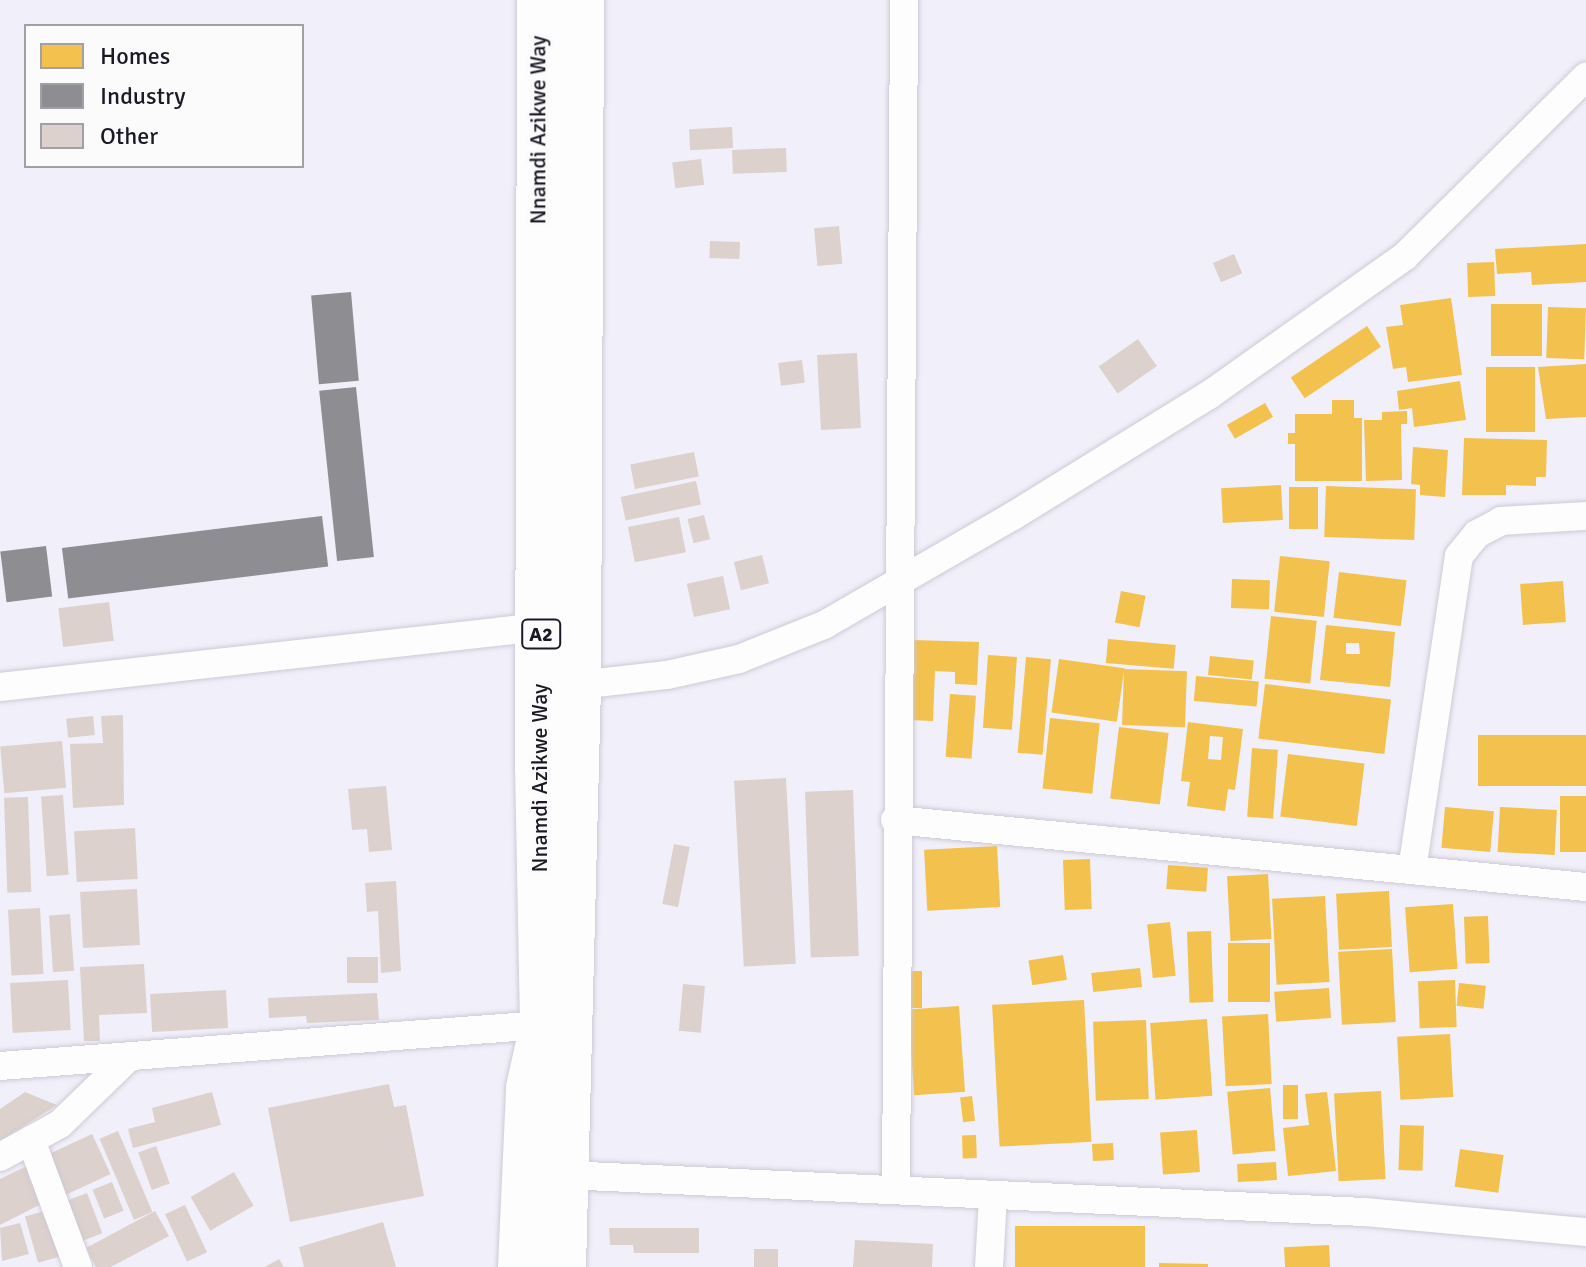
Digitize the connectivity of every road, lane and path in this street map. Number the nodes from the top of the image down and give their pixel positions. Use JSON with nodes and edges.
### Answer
{"nodes":[{"id":1,"x":539,"y":0,"type":"edge"},
{"id":2,"x":582,"y":0,"type":"edge"},
{"id":3,"x":904,"y":0,"type":"edge"},
{"id":4,"x":1586,"y":77,"type":"edge"},
{"id":5,"x":1586,"y":516,"type":"edge"},
{"id":6,"x":901,"y":582,"type":"junction"},
{"id":7,"x":541,"y":627,"type":"junction"},
{"id":8,"x":579,"y":685,"type":"junction"},
{"id":9,"x":0,"y":687,"type":"edge"},
{"id":10,"x":895,"y":820,"type":"junction"},
{"id":11,"x":1412,"y":870,"type":"junction"},
{"id":12,"x":1586,"y":887,"type":"edge"},
{"id":13,"x":542,"y":1025,"type":"junction"},
{"id":14,"x":127,"y":1059,"type":"junction"},
{"id":15,"x":0,"y":1066,"type":"edge"},
{"id":16,"x":31,"y":1140,"type":"junction"},
{"id":17,"x":0,"y":1157,"type":"edge"},
{"id":18,"x":565,"y":1175,"type":"junction"},
{"id":19,"x":896,"y":1190,"type":"junction"},
{"id":20,"x":993,"y":1197,"type":"junction"},
{"id":21,"x":1586,"y":1232,"type":"edge"},
{"id":22,"x":78,"y":1267,"type":"edge"},
{"id":23,"x":520,"y":1267,"type":"edge"},
{"id":24,"x":564,"y":1267,"type":"edge"},
{"id":25,"x":989,"y":1267,"type":"edge"}],
"edges":[{"from":1,"to":7,"type":"highway","name":"Nnamdi Azikwe Way","number":"A2"},
{"from":2,"to":8,"type":"highway","name":"Nnamdi Azikwe Way","number":"A2"},
{"from":3,"to":6,"type":"street"},
{"from":4,"to":6,"type":"street"},
{"from":5,"to":11,"type":"street"},
{"from":6,"to":8,"type":"street"},
{"from":6,"to":10,"type":"street"},
{"from":7,"to":9,"type":"street"},
{"from":7,"to":13,"type":"highway","name":"Nnamdi Azikwe Way","number":"A2"},
{"from":8,"to":18,"type":"highway","name":"Nnamdi Azikwe Way","number":"A2"},
{"from":10,"to":11,"type":"street"},
{"from":10,"to":19,"type":"street"},
{"from":11,"to":12,"type":"street"},
{"from":13,"to":14,"type":"street"},
{"from":13,"to":23,"type":"highway","name":"Nnamdi Azikwe Way","number":"A2"},
{"from":14,"to":15,"type":"street"},
{"from":14,"to":16,"type":"street"},
{"from":16,"to":17,"type":"street"},
{"from":16,"to":22,"type":"street"},
{"from":18,"to":19,"type":"street"},
{"from":18,"to":24,"type":"highway","name":"Nnamdi Azikwe Way","number":"A2"},
{"from":19,"to":20,"type":"street"},
{"from":20,"to":21,"type":"street"},
{"from":20,"to":25,"type":"street"}]}
